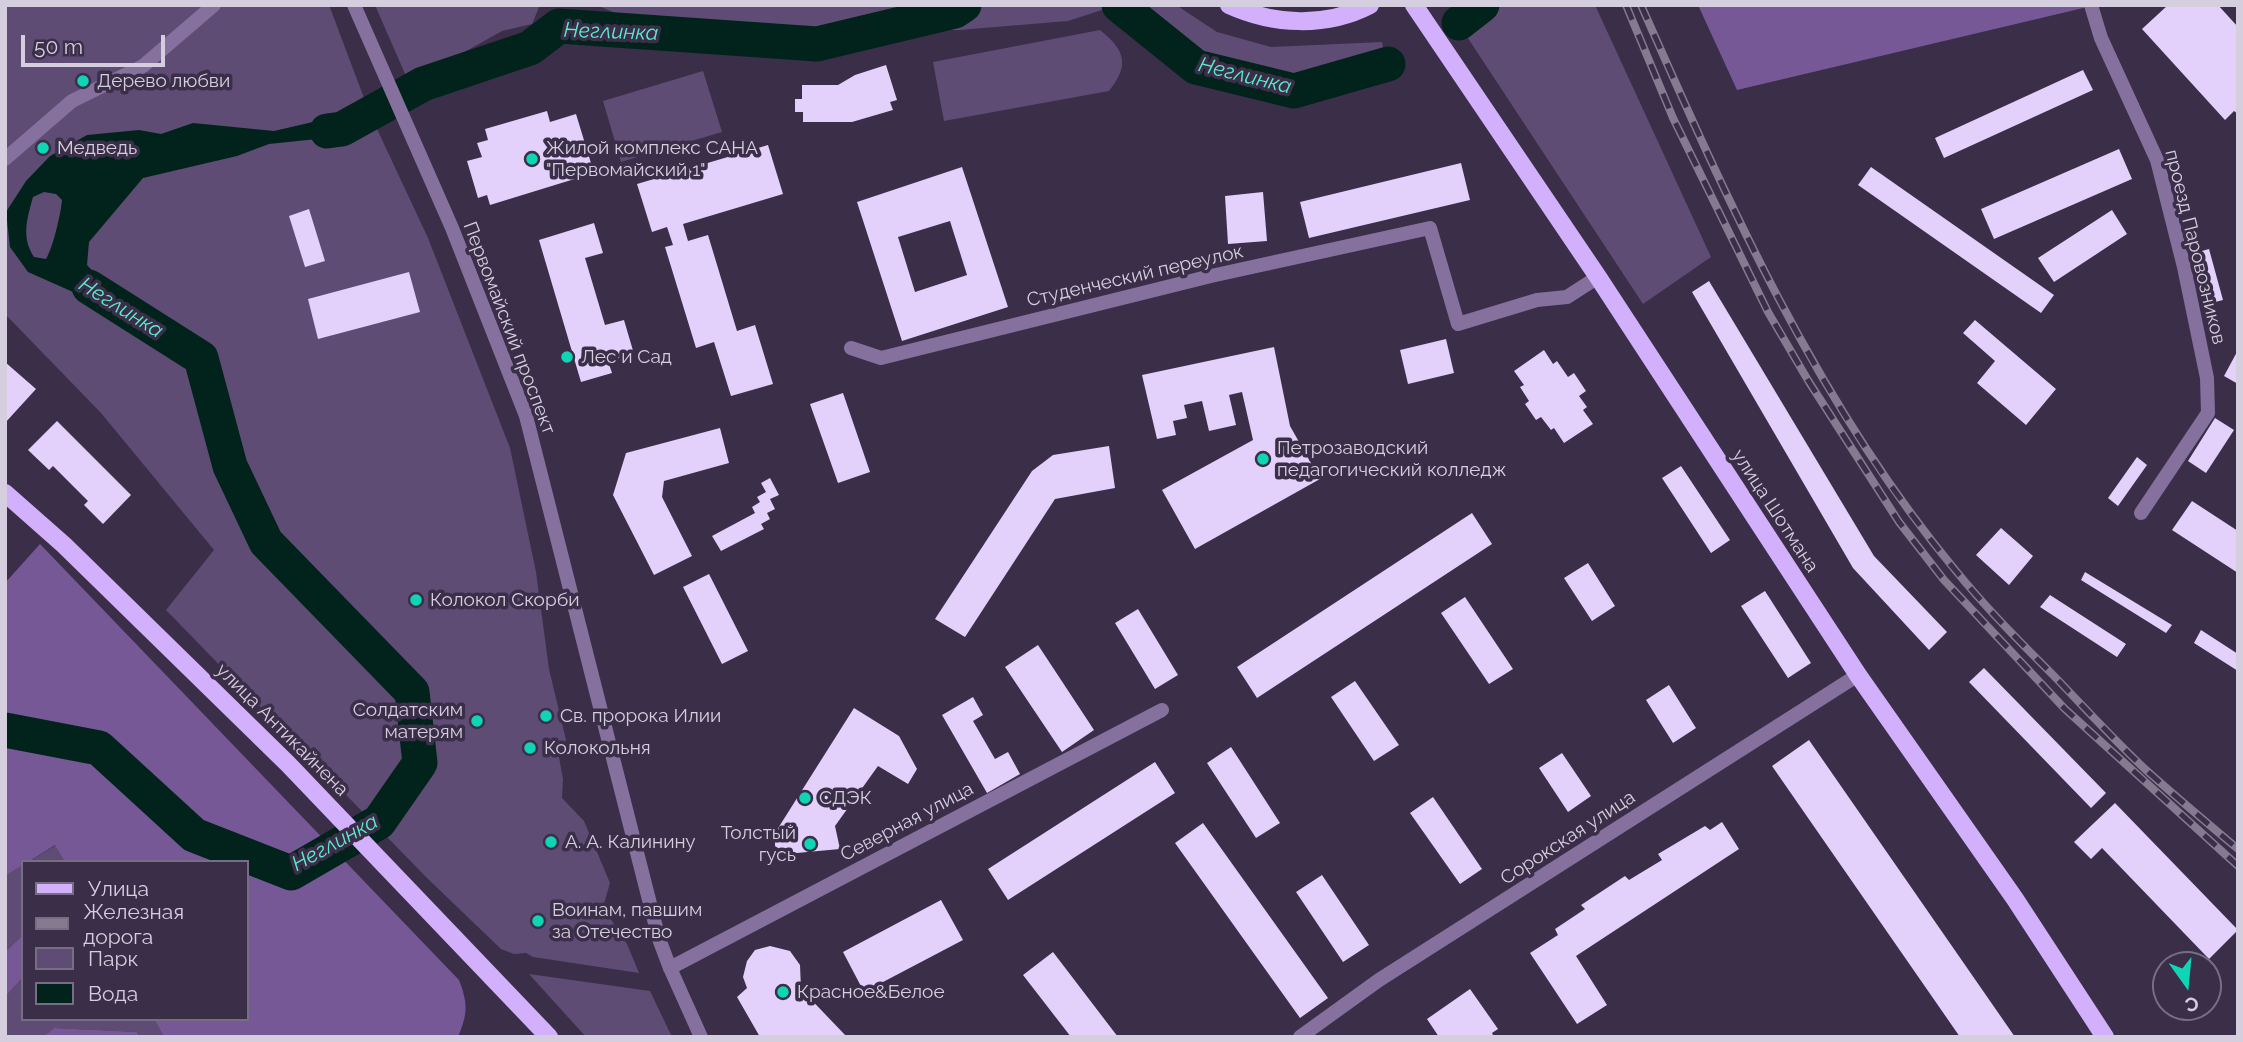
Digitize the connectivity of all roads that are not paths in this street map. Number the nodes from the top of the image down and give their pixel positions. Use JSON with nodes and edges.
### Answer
{"nodes":[{"id":1,"x":214,"y":5,"type":"edge"},
{"id":2,"x":354,"y":5,"type":"edge"},
{"id":3,"x":1229,"y":5,"type":"edge"},
{"id":4,"x":1370,"y":5,"type":"edge"},
{"id":5,"x":1414,"y":5,"type":"edge"},
{"id":6,"x":2091,"y":5,"type":"edge"},
{"id":7,"x":5,"y":159,"type":"edge"},
{"id":8,"x":1598,"y":277,"type":"junction"},
{"id":9,"x":851,"y":348,"type":"dead end"},
{"id":10,"x":5,"y":493,"type":"edge"},
{"id":11,"x":2141,"y":513,"type":"dead end"},
{"id":12,"x":1858,"y":675,"type":"junction"},
{"id":13,"x":1162,"y":710,"type":"dead end"},
{"id":14,"x":670,"y":968,"type":"junction"},
{"id":15,"x":549,"y":1037,"type":"edge"},
{"id":16,"x":701,"y":1037,"type":"edge"},
{"id":17,"x":1300,"y":1037,"type":"edge"},
{"id":18,"x":2105,"y":1037,"type":"edge"}],
"edges":[{"from":1,"to":7,"type":"street"},
{"from":2,"to":14,"type":"street","name":"Первомайский проспект"},
{"from":3,"to":4,"type":"main road"},
{"from":5,"to":8,"type":"main road","name":"улица Шотмана"},
{"from":6,"to":11,"type":"street","name":"проезд Паровозников"},
{"from":8,"to":9,"type":"street","name":"Студенческий переулок"},
{"from":8,"to":12,"type":"main road","name":"улица Шотмана"},
{"from":10,"to":15,"type":"main road","name":"улица Антикайнена"},
{"from":12,"to":17,"type":"street","name":"Сорокская улица"},
{"from":12,"to":18,"type":"main road","name":"улица Шотмана"},
{"from":13,"to":14,"type":"street","name":"Северная улица"},
{"from":14,"to":16,"type":"street","name":"Первомайский проспект"}]}
